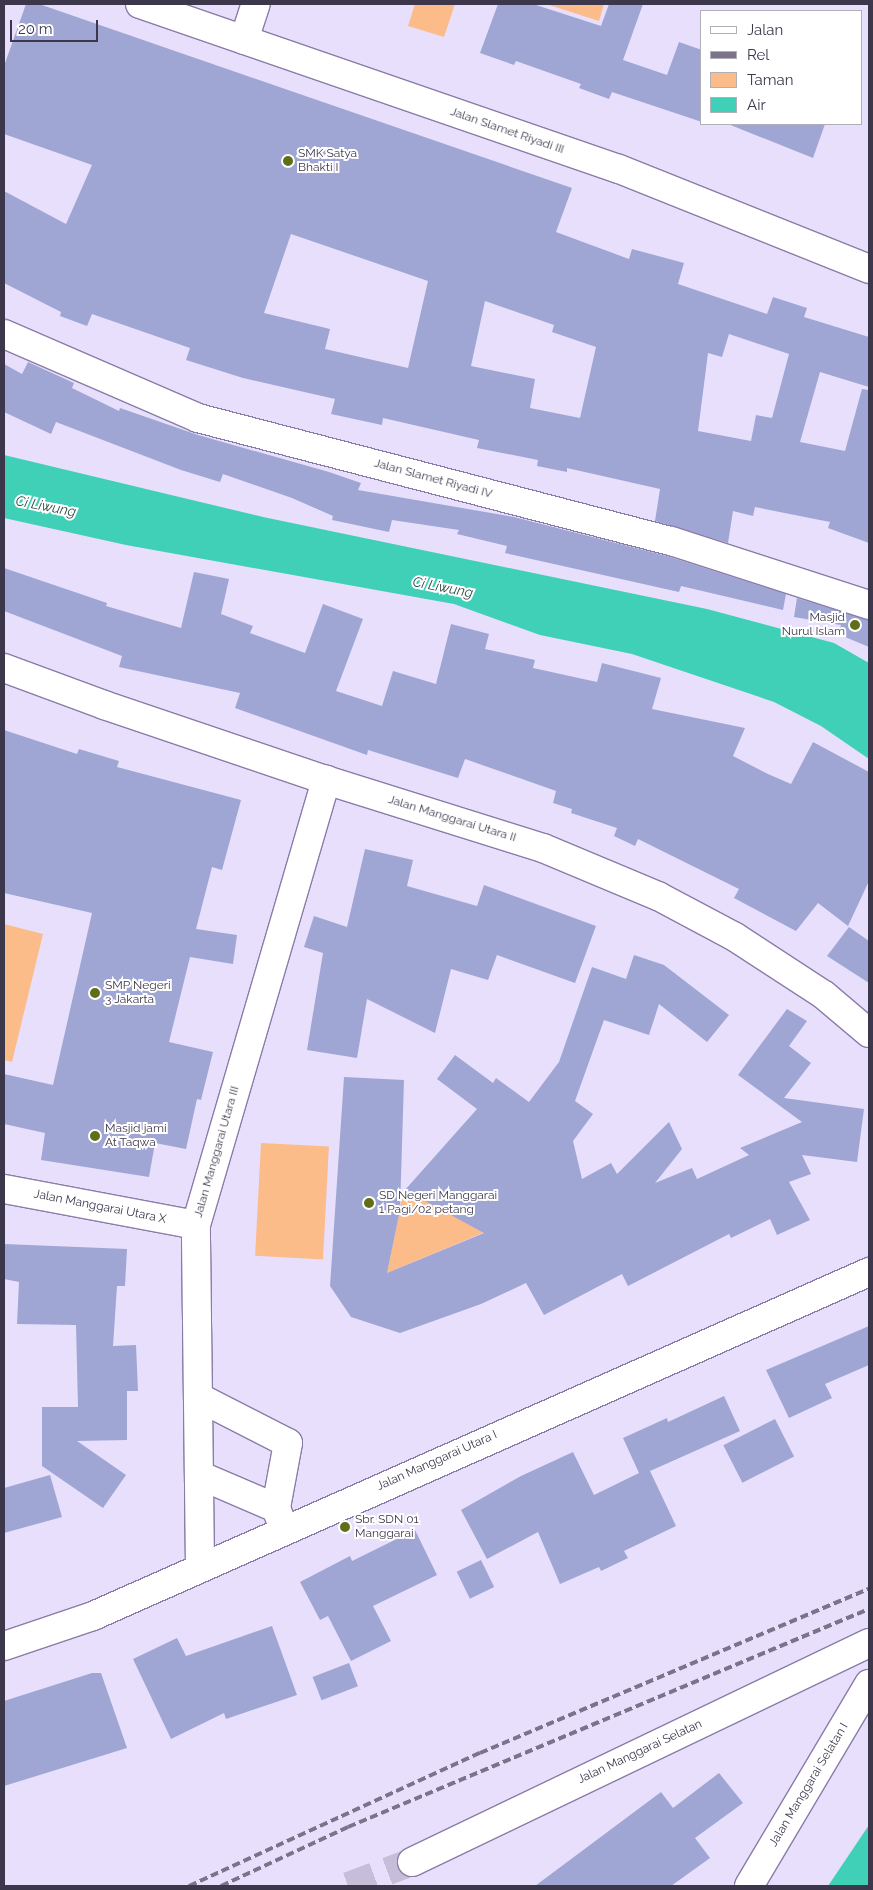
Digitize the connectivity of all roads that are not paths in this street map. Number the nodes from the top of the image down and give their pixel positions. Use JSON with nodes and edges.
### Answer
{"nodes":[{"id":1,"x":140,"y":4,"type":"edge"},
{"id":2,"x":256,"y":4,"type":"edge"},
{"id":3,"x":244,"y":40,"type":"junction"},
{"id":4,"x":869,"y":269,"type":"edge"},
{"id":5,"x":4,"y":334,"type":"edge"},
{"id":6,"x":869,"y":606,"type":"edge"},
{"id":7,"x":4,"y":668,"type":"edge"},
{"id":8,"x":326,"y":780,"type":"junction"},
{"id":9,"x":869,"y":1033,"type":"edge"},
{"id":10,"x":4,"y":1189,"type":"edge"},
{"id":11,"x":196,"y":1225,"type":"junction"},
{"id":12,"x":869,"y":1272,"type":"edge"},
{"id":13,"x":198,"y":1397,"type":"junction"},
{"id":14,"x":198,"y":1475,"type":"junction"},
{"id":15,"x":280,"y":1518,"type":"junction"},
{"id":16,"x":200,"y":1566,"type":"junction"},
{"id":17,"x":869,"y":1643,"type":"edge"},
{"id":18,"x":4,"y":1646,"type":"edge"},
{"id":19,"x":869,"y":1684,"type":"edge"},
{"id":20,"x":412,"y":1862,"type":"tunnel mouth"},
{"id":21,"x":749,"y":1886,"type":"edge"}],
"edges":[{"from":1,"to":3,"type":"street","name":"Jalan Slamet Riyadi III"},
{"from":2,"to":3,"type":"street"},
{"from":3,"to":4,"type":"street","name":"Jalan Slamet Riyadi III"},
{"from":5,"to":6,"type":"street","name":"Jalan Slamet Riyadi IV"},
{"from":7,"to":8,"type":"street","name":"Jalan Manggarai Utara II"},
{"from":8,"to":9,"type":"street","name":"Jalan Manggarai Utara II"},
{"from":8,"to":11,"type":"street","name":"Jalan Manggarai Utara III"},
{"from":10,"to":11,"type":"street","name":"Jalan Manggarai Utara X"},
{"from":11,"to":13,"type":"street","name":"Jalan Manggarai Utara III"},
{"from":12,"to":15,"type":"street","name":"Jalan Manggarai Utara I"},
{"from":13,"to":14,"type":"street","name":"Jalan Manggarai Utara III"},
{"from":13,"to":15,"type":"street"},
{"from":14,"to":15,"type":"street"},
{"from":14,"to":16,"type":"street","name":"Jalan Manggarai Utara III"},
{"from":15,"to":16,"type":"street","name":"Jalan Manggarai Utara I"},
{"from":16,"to":18,"type":"street","name":"Jalan Manggarai Utara I"},
{"from":17,"to":20,"type":"street","name":"Jalan Manggarai Selatan"},
{"from":19,"to":21,"type":"street","name":"Jalan Manggarai Selatan I"}]}
